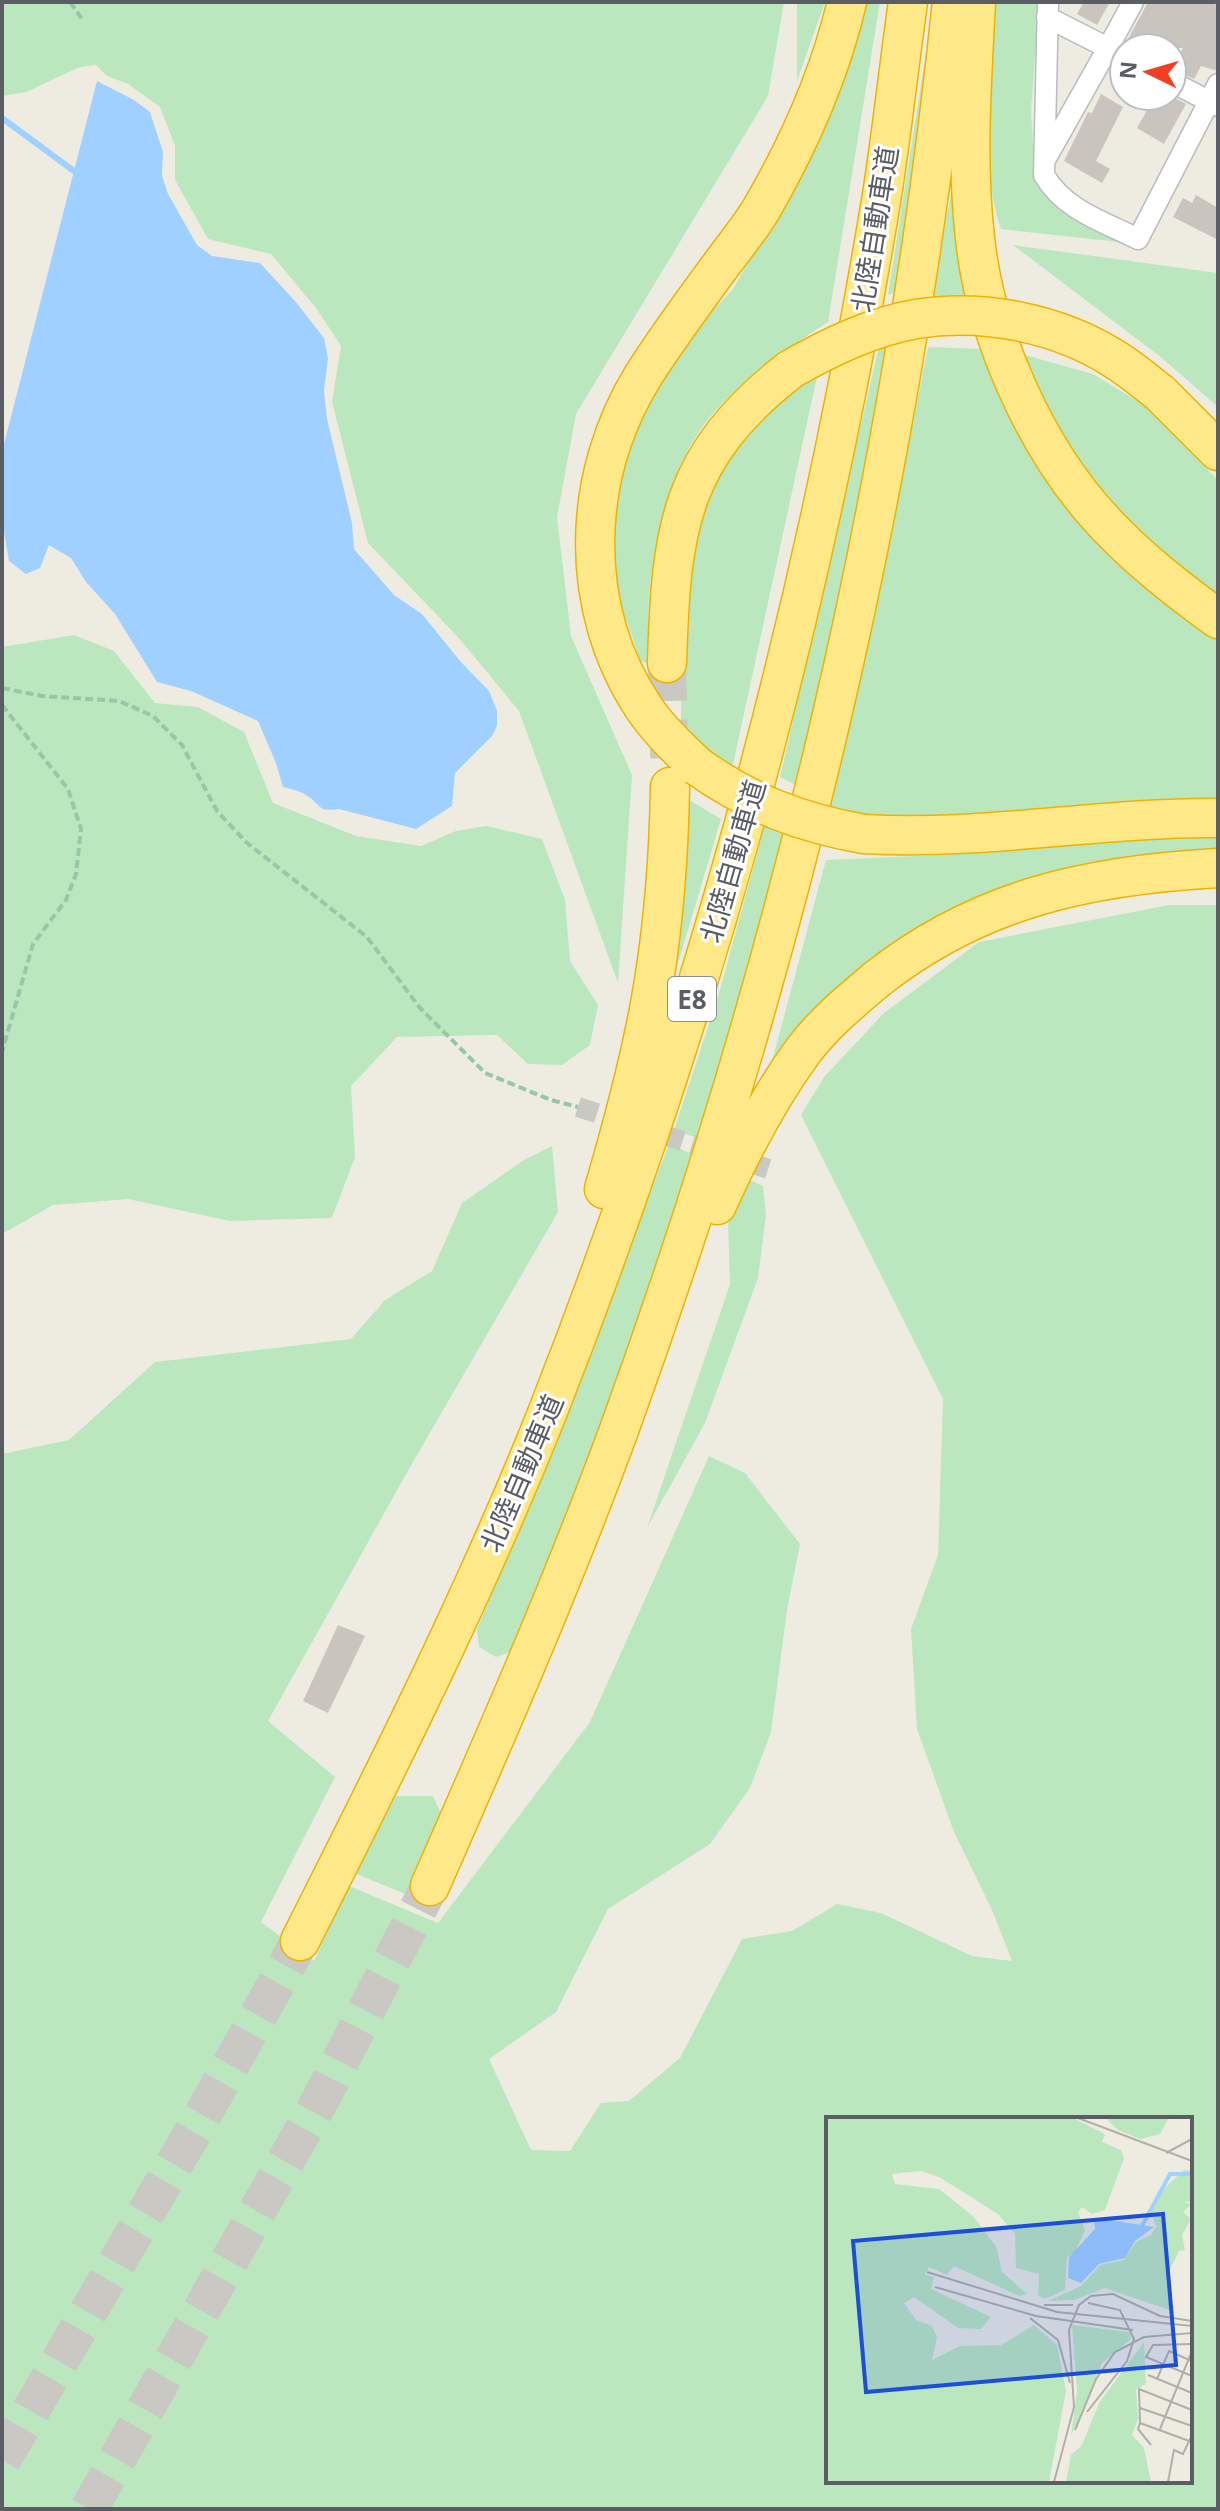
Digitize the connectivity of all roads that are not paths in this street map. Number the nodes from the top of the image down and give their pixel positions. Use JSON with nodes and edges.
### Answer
{"nodes":[{"id":1,"x":847,"y":2,"type":"edge"},
{"id":2,"x":908,"y":2,"type":"edge"},
{"id":3,"x":952,"y":2,"type":"edge"},
{"id":4,"x":976,"y":2,"type":"edge"},
{"id":5,"x":1133,"y":2,"type":"edge"},
{"id":6,"x":1048,"y":10,"type":"edge"},
{"id":7,"x":1123,"y":32,"type":"edge"},
{"id":8,"x":1108,"y":47,"type":"edge"},
{"id":9,"x":1108,"y":64,"type":"edge"},
{"id":10,"x":1188,"y":88,"type":"edge"},
{"id":11,"x":1215,"y":97,"type":"edge"},
{"id":12,"x":1044,"y":161,"type":"junction"},
{"id":13,"x":1218,"y":451,"type":"edge"},
{"id":14,"x":1218,"y":619,"type":"edge"},
{"id":15,"x":667,"y":663,"type":"tunnel mouth"},
{"id":16,"x":683,"y":776,"type":"junction"},
{"id":17,"x":1218,"y":818,"type":"edge"},
{"id":18,"x":1218,"y":868,"type":"edge"},
{"id":19,"x":479,"y":1571,"type":"junction"},
{"id":20,"x":494,"y":1742,"type":"junction"},
{"id":21,"x":430,"y":1886,"type":"tunnel mouth"},
{"id":22,"x":300,"y":1941,"type":"tunnel mouth"}],
"edges":[{"from":1,"to":16,"type":"highway"},
{"from":2,"to":19,"type":"highway","name":"北陸自動車道","number":"E8"},
{"from":3,"to":20,"type":"highway","name":"北陸自動車道","number":"E8"},
{"from":4,"to":14,"type":"highway"},
{"from":5,"to":7,"type":"street"},
{"from":6,"to":8,"type":"street"},
{"from":6,"to":12,"type":"street"},
{"from":9,"to":12,"type":"street"},
{"from":10,"to":11,"type":"street"},
{"from":11,"to":12,"type":"street"},
{"from":13,"to":15,"type":"highway","bridge":true},
{"from":16,"to":17,"type":"highway","bridge":true},
{"from":16,"to":19,"type":"highway"},
{"from":18,"to":20,"type":"highway"},
{"from":19,"to":22,"type":"highway","name":"北陸自動車道","number":"E8"},
{"from":20,"to":21,"type":"highway","name":"北陸自動車道","number":"E8"}]}
